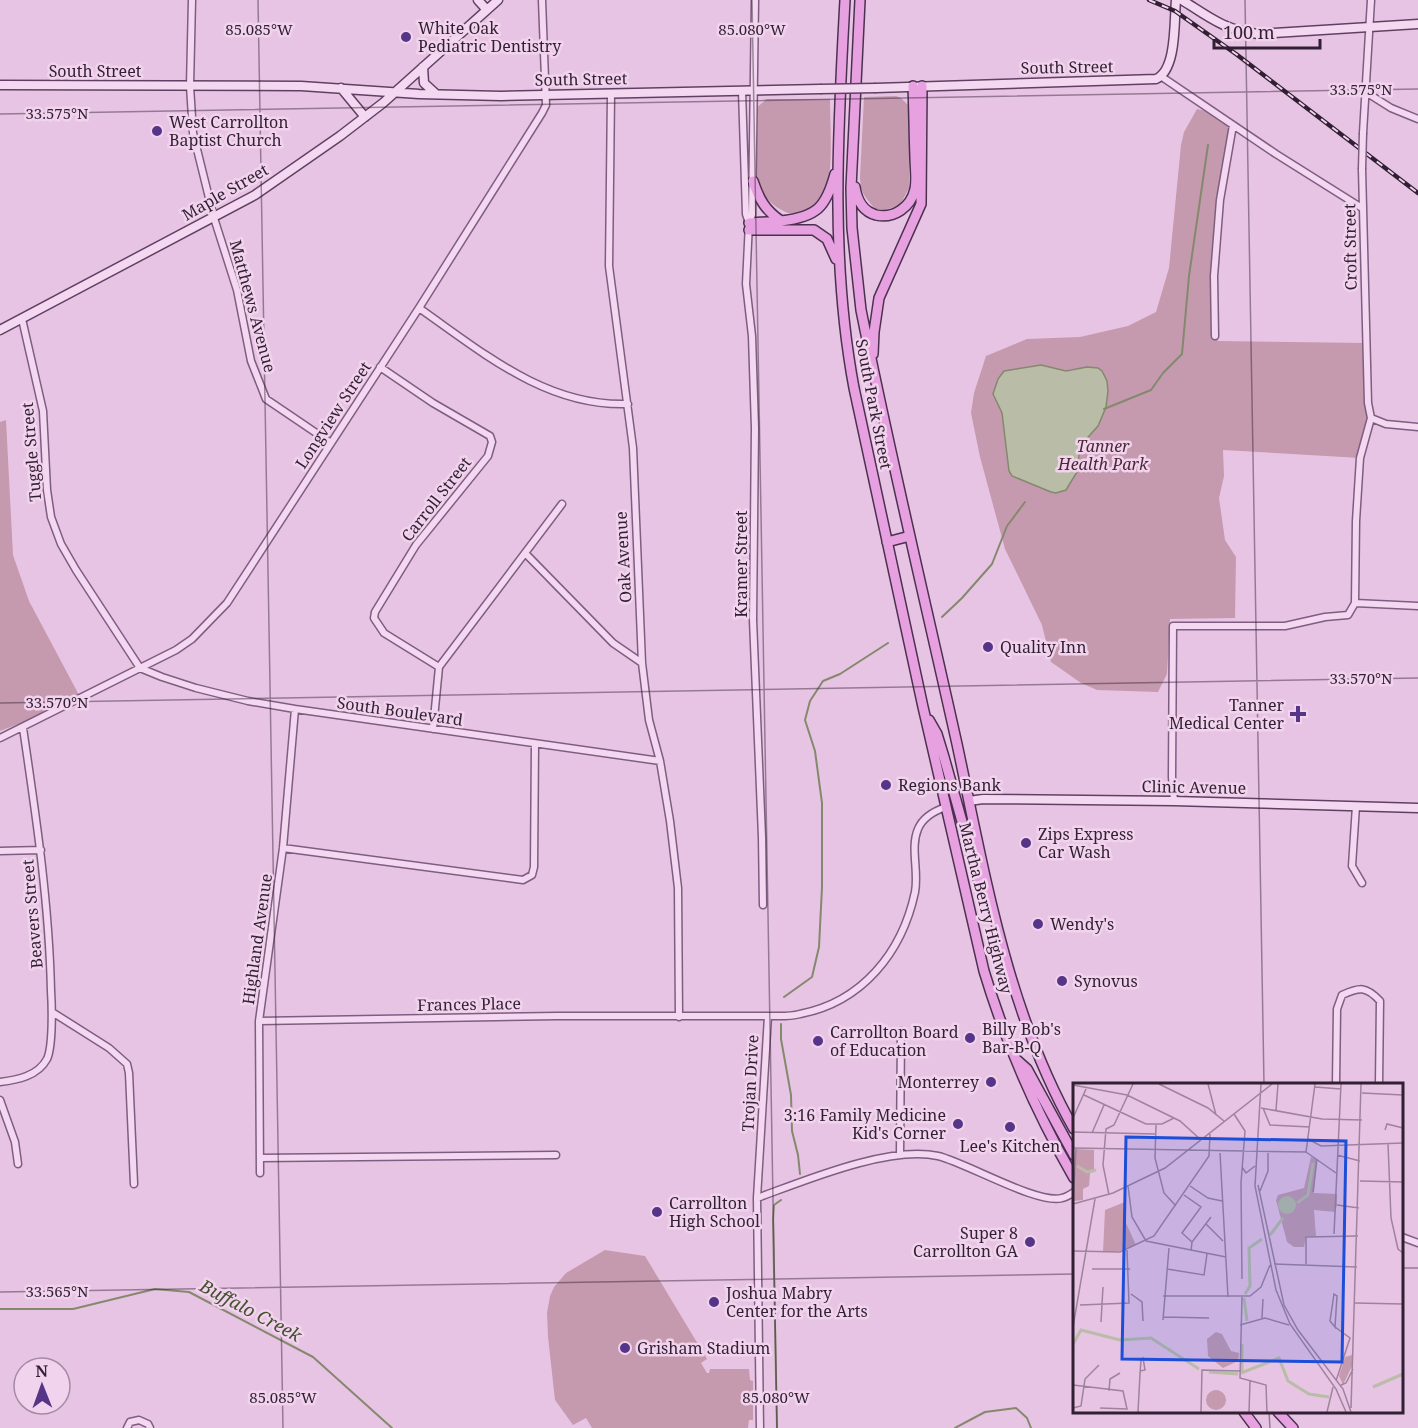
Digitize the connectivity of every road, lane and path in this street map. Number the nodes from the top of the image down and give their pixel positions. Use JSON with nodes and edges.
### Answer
{"nodes":[{"id":1,"x":192,"y":0,"type":"edge"},
{"id":2,"x":478,"y":0,"type":"edge"},
{"id":3,"x":498,"y":0,"type":"edge"},
{"id":4,"x":542,"y":0,"type":"edge"},
{"id":5,"x":755,"y":0,"type":"edge"},
{"id":6,"x":845,"y":0,"type":"edge"},
{"id":7,"x":860,"y":0,"type":"edge"},
{"id":8,"x":1176,"y":0,"type":"edge"},
{"id":9,"x":1182,"y":0,"type":"edge"},
{"id":10,"x":1371,"y":0,"type":"edge"},
{"id":11,"x":487,"y":10,"type":"junction"},
{"id":12,"x":1418,"y":24,"type":"edge"},
{"id":13,"x":1371,"y":27,"type":"junction"},
{"id":14,"x":423,"y":67,"type":"junction"},
{"id":15,"x":1162,"y":77,"type":"junction"},
{"id":16,"x":0,"y":85,"type":"edge"},
{"id":17,"x":190,"y":86,"type":"junction"},
{"id":18,"x":918,"y":86,"type":"junction"},
{"id":19,"x":340,"y":88,"type":"junction"},
{"id":20,"x":753,"y":90,"type":"junction"},
{"id":21,"x":742,"y":91,"type":"junction"},
{"id":22,"x":1364,"y":91,"type":"junction"},
{"id":23,"x":394,"y":93,"type":"junction"},
{"id":24,"x":436,"y":94,"type":"junction"},
{"id":25,"x":611,"y":94,"type":"junction"},
{"id":26,"x":545,"y":95,"type":"junction"},
{"id":27,"x":364,"y":117,"type":"junction"},
{"id":28,"x":1418,"y":119,"type":"edge"},
{"id":29,"x":1233,"y":125,"type":"junction"},
{"id":30,"x":840,"y":160,"type":"junction"},
{"id":31,"x":851,"y":168,"type":"junction"},
{"id":32,"x":753,"y":181,"type":"junction"},
{"id":33,"x":1362,"y":208,"type":"junction"},
{"id":34,"x":214,"y":218,"type":"junction"},
{"id":35,"x":781,"y":221,"type":"junction"},
{"id":36,"x":749,"y":226,"type":"junction"},
{"id":37,"x":839,"y":267,"type":"junction"},
{"id":38,"x":418,"y":308,"type":"junction"},
{"id":39,"x":22,"y":319,"type":"junction"},
{"id":40,"x":0,"y":330,"type":"edge"},
{"id":41,"x":1215,"y":336,"type":"dead end"},
{"id":42,"x":380,"y":367,"type":"junction"},
{"id":43,"x":873,"y":372,"type":"junction"},
{"id":44,"x":628,"y":404,"type":"junction"},
{"id":45,"x":1371,"y":418,"type":"junction"},
{"id":46,"x":1418,"y":427,"type":"edge"},
{"id":47,"x":331,"y":443,"type":"junction"},
{"id":48,"x":562,"y":504,"type":"dead end"},
{"id":49,"x":910,"y":536,"type":"junction"},
{"id":50,"x":887,"y":542,"type":"junction"},
{"id":51,"x":525,"y":553,"type":"junction"},
{"id":52,"x":1355,"y":603,"type":"junction"},
{"id":53,"x":1418,"y":606,"type":"edge"},
{"id":54,"x":642,"y":663,"type":"junction"},
{"id":55,"x":439,"y":667,"type":"junction"},
{"id":56,"x":140,"y":668,"type":"junction"},
{"id":57,"x":296,"y":710,"type":"junction"},
{"id":58,"x":925,"y":713,"type":"junction"},
{"id":59,"x":23,"y":728,"type":"junction"},
{"id":60,"x":433,"y":729,"type":"junction"},
{"id":61,"x":0,"y":738,"type":"edge"},
{"id":62,"x":536,"y":744,"type":"junction"},
{"id":63,"x":660,"y":761,"type":"junction"},
{"id":64,"x":969,"y":801,"type":"junction"},
{"id":65,"x":1174,"y":801,"type":"junction"},
{"id":66,"x":956,"y":804,"type":"junction"},
{"id":67,"x":1356,"y":806,"type":"junction"},
{"id":68,"x":946,"y":807,"type":"junction"},
{"id":69,"x":1418,"y":808,"type":"edge"},
{"id":70,"x":283,"y":848,"type":"junction"},
{"id":71,"x":40,"y":850,"type":"junction"},
{"id":72,"x":0,"y":851,"type":"edge"},
{"id":73,"x":1362,"y":883,"type":"dead end"},
{"id":74,"x":989,"y":897,"type":"junction"},
{"id":75,"x":763,"y":905,"type":"dead end"},
{"id":76,"x":52,"y":1012,"type":"junction"},
{"id":77,"x":768,"y":1016,"type":"junction"},
{"id":78,"x":679,"y":1017,"type":"junction"},
{"id":79,"x":259,"y":1021,"type":"junction"},
{"id":80,"x":901,"y":1031,"type":"dead end"},
{"id":81,"x":1015,"y":1059,"type":"junction"},
{"id":82,"x":0,"y":1082,"type":"edge"},
{"id":83,"x":1336,"y":1083,"type":"edge"},
{"id":84,"x":1379,"y":1083,"type":"edge"},
{"id":85,"x":0,"y":1100,"type":"edge"},
{"id":86,"x":1073,"y":1127,"type":"edge"},
{"id":87,"x":1073,"y":1153,"type":"edge"},
{"id":88,"x":900,"y":1154,"type":"junction"},
{"id":89,"x":556,"y":1155,"type":"dead end"},
{"id":90,"x":260,"y":1158,"type":"junction"},
{"id":91,"x":18,"y":1164,"type":"dead end"},
{"id":92,"x":260,"y":1173,"type":"dead end"},
{"id":93,"x":1073,"y":1176,"type":"edge"},
{"id":94,"x":134,"y":1184,"type":"dead end"},
{"id":95,"x":1073,"y":1192,"type":"edge"},
{"id":96,"x":757,"y":1198,"type":"junction"},
{"id":97,"x":1403,"y":1238,"type":"edge"},
{"id":98,"x":1418,"y":1243,"type":"edge"},
{"id":99,"x":1245,"y":1413,"type":"edge"},
{"id":100,"x":1279,"y":1413,"type":"edge"},
{"id":101,"x":127,"y":1428,"type":"edge"},
{"id":102,"x":150,"y":1428,"type":"edge"},
{"id":103,"x":760,"y":1428,"type":"edge"},
{"id":104,"x":1256,"y":1428,"type":"edge"},
{"id":105,"x":1293,"y":1428,"type":"edge"}],
"edges":[{"from":1,"to":17,"type":"street","name":"Matthews Avenue"},
{"from":2,"to":11,"type":"street"},
{"from":3,"to":11,"type":"street","name":"Maple Street"},
{"from":4,"to":26,"type":"street","name":"Longview Street"},
{"from":5,"to":20,"type":"street","name":"Kramer Street"},
{"from":6,"to":30,"type":"main road","name":"South Park Street"},
{"from":7,"to":31,"type":"main road","name":"South Park Street"},
{"from":8,"to":15,"type":"street"},
{"from":9,"to":13,"type":"street"},
{"from":10,"to":13,"type":"street","name":"Croft Street"},
{"from":11,"to":14,"type":"street","name":"Maple Street"},
{"from":12,"to":13,"type":"street"},
{"from":13,"to":22,"type":"street","name":"Croft Street"},
{"from":14,"to":23,"type":"street","name":"Maple Street"},
{"from":14,"to":24,"type":"street"},
{"from":15,"to":18,"type":"street","name":"South Street"},
{"from":15,"to":29,"type":"street"},
{"from":16,"to":17,"type":"street","name":"South Street"},
{"from":17,"to":19,"type":"street","name":"South Street"},
{"from":17,"to":34,"type":"street","name":"Matthews Avenue"},
{"from":18,"to":20,"type":"street","name":"South Street","bridge":true},
{"from":18,"to":31,"type":"main road"},
{"from":18,"to":43,"type":"main road"},
{"from":19,"to":23,"type":"street","name":"South Street"},
{"from":19,"to":27,"type":"street"},
{"from":20,"to":21,"type":"street","name":"South Street"},
{"from":20,"to":32,"type":"street","name":"Kramer Street"},
{"from":21,"to":25,"type":"street","name":"South Street"},
{"from":21,"to":36,"type":"street","name":"Kramer Street"},
{"from":22,"to":28,"type":"street"},
{"from":22,"to":33,"type":"street","name":"Croft Street","bridge":true},
{"from":23,"to":24,"type":"street","name":"South Street"},
{"from":23,"to":27,"type":"street","name":"Maple Street"},
{"from":24,"to":26,"type":"street","name":"South Street"},
{"from":25,"to":26,"type":"street","name":"South Street"},
{"from":25,"to":44,"type":"street","name":"Oak Avenue"},
{"from":26,"to":38,"type":"street","name":"Longview Street"},
{"from":27,"to":34,"type":"street","name":"Maple Street"},
{"from":29,"to":33,"type":"street"},
{"from":29,"to":41,"type":"street"},
{"from":30,"to":35,"type":"main road"},
{"from":30,"to":37,"type":"main road","name":"South Park Street"},
{"from":31,"to":43,"type":"main road","name":"South Park Street"},
{"from":32,"to":35,"type":"main road"},
{"from":32,"to":36,"type":"street","name":"Kramer Street"},
{"from":33,"to":45,"type":"street","name":"Croft Street"},
{"from":34,"to":39,"type":"street","name":"Maple Street"},
{"from":34,"to":47,"type":"street","name":"Matthews Avenue"},
{"from":35,"to":36,"type":"main road"},
{"from":36,"to":37,"type":"main road"},
{"from":36,"to":75,"type":"street","name":"Kramer Street"},
{"from":37,"to":50,"type":"main road","name":"South Park Street"},
{"from":38,"to":42,"type":"street","name":"Longview Street"},
{"from":38,"to":44,"type":"street"},
{"from":39,"to":40,"type":"street","name":"Maple Street"},
{"from":39,"to":56,"type":"street","name":"Tuggle Street"},
{"from":42,"to":47,"type":"street","name":"Longview Street"},
{"from":42,"to":55,"type":"street","name":"Carroll Street"},
{"from":43,"to":49,"type":"main road","name":"South Park Street"},
{"from":44,"to":54,"type":"street","name":"Oak Avenue"},
{"from":45,"to":46,"type":"street"},
{"from":45,"to":52,"type":"street"},
{"from":47,"to":56,"type":"street","name":"Longview Street"},
{"from":48,"to":51,"type":"street"},
{"from":49,"to":50,"type":"main road"},
{"from":49,"to":64,"type":"main road","name":"South Park Street"},
{"from":50,"to":58,"type":"main road","name":"South Park Street"},
{"from":51,"to":54,"type":"street"},
{"from":51,"to":55,"type":"street"},
{"from":52,"to":53,"type":"street"},
{"from":52,"to":65,"type":"street"},
{"from":54,"to":63,"type":"street","name":"Oak Avenue"},
{"from":55,"to":60,"type":"street"},
{"from":56,"to":57,"type":"street","name":"South Boulevard"},
{"from":56,"to":59,"type":"street","name":"Longview Street"},
{"from":57,"to":60,"type":"street","name":"South Boulevard"},
{"from":57,"to":70,"type":"street","name":"Highland Avenue"},
{"from":58,"to":66,"type":"main road"},
{"from":58,"to":68,"type":"main road","name":"South Park Street"},
{"from":59,"to":61,"type":"street","name":"Longview Street"},
{"from":59,"to":71,"type":"street","name":"Beavers Street"},
{"from":60,"to":62,"type":"street","name":"South Boulevard"},
{"from":62,"to":63,"type":"street","name":"South Boulevard"},
{"from":62,"to":70,"type":"street"},
{"from":63,"to":78,"type":"street","name":"Oak Avenue"},
{"from":64,"to":65,"type":"street","name":"Clinic Avenue"},
{"from":64,"to":66,"type":"main road"},
{"from":64,"to":74,"type":"main road","name":"Martha Berry Highway"},
{"from":65,"to":67,"type":"street","name":"Clinic Avenue"},
{"from":66,"to":68,"type":"main road"},
{"from":66,"to":74,"type":"main road"},
{"from":67,"to":69,"type":"street","name":"Clinic Avenue"},
{"from":67,"to":73,"type":"street"},
{"from":68,"to":77,"type":"street","name":"Trojan Drive"},
{"from":68,"to":81,"type":"main road","name":"Martha Berry Highway"},
{"from":70,"to":79,"type":"street","name":"Highland Avenue"},
{"from":71,"to":72,"type":"street"},
{"from":71,"to":76,"type":"street","name":"Beavers Street"},
{"from":74,"to":86,"type":"main road","name":"Martha Berry Highway"},
{"from":76,"to":82,"type":"street","name":"Beavers Street"},
{"from":76,"to":94,"type":"street"},
{"from":77,"to":78,"type":"street","name":"Frances Place"},
{"from":77,"to":96,"type":"street","name":"Trojan Drive"},
{"from":78,"to":79,"type":"street","name":"Frances Place"},
{"from":79,"to":90,"type":"street","name":"Highland Avenue"},
{"from":80,"to":88,"type":"street"},
{"from":81,"to":87,"type":"main road"},
{"from":81,"to":93,"type":"main road","name":"Martha Berry Highway"},
{"from":83,"to":84,"type":"street"},
{"from":85,"to":91,"type":"street"},
{"from":88,"to":95,"type":"street"},
{"from":88,"to":96,"type":"street"},
{"from":89,"to":90,"type":"street"},
{"from":90,"to":92,"type":"street","name":"Highland Avenue"},
{"from":96,"to":103,"type":"street","name":"Trojan Drive"},
{"from":97,"to":98,"type":"street"},
{"from":99,"to":104,"type":"main road"},
{"from":100,"to":105,"type":"main road"},
{"from":101,"to":102,"type":"street"}]}
